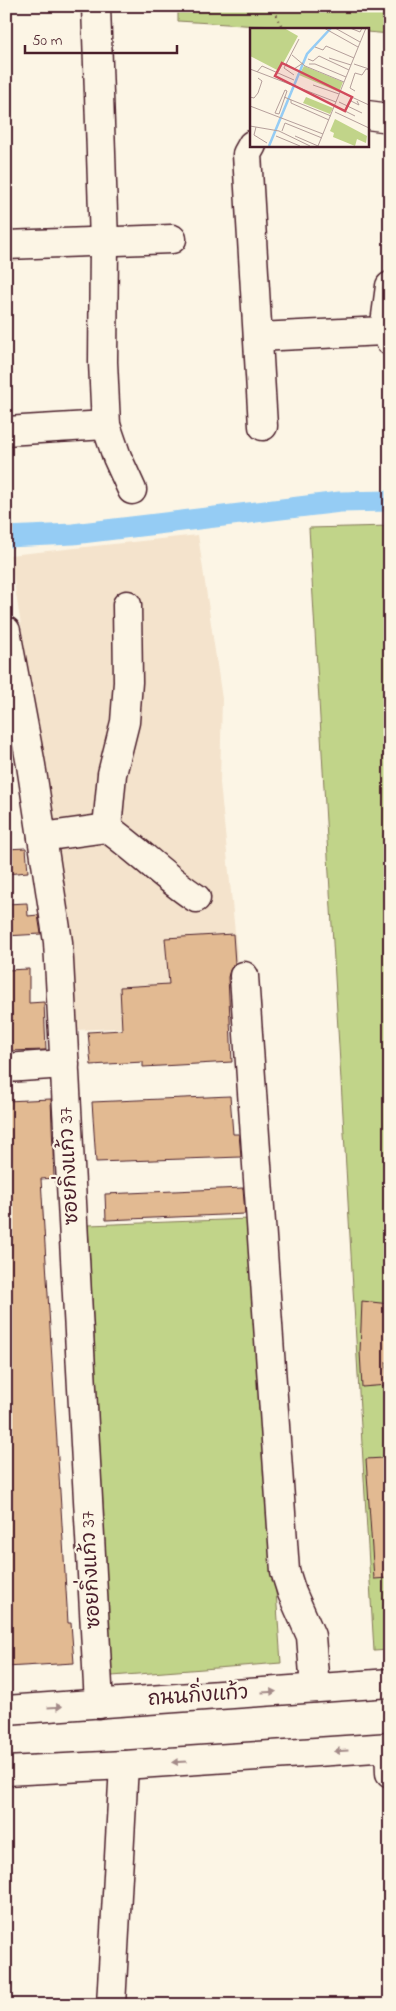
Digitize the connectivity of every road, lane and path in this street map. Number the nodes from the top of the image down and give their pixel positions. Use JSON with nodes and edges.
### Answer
{"nodes":[{"id":1,"x":96,"y":6,"type":"edge"},
{"id":2,"x":272,"y":6,"type":"edge"},
{"id":3,"x":283,"y":28,"type":"edge"},
{"id":4,"x":368,"y":115,"type":"edge"},
{"id":5,"x":390,"y":118,"type":"edge"},
{"id":6,"x":251,"y":146,"type":"edge"},
{"id":7,"x":172,"y":239,"type":"dead end"},
{"id":8,"x":104,"y":242,"type":"junction"},
{"id":9,"x":6,"y":245,"type":"edge"},
{"id":10,"x":390,"y":286,"type":"edge"},
{"id":11,"x":387,"y":336,"type":"edge"},
{"id":12,"x":258,"y":337,"type":"junction"},
{"id":13,"x":106,"y":425,"type":"junction"},
{"id":14,"x":262,"y":426,"type":"dead end"},
{"id":15,"x":6,"y":431,"type":"edge"},
{"id":16,"x":132,"y":490,"type":"dead end"},
{"id":17,"x":126,"y":605,"type":"dead end"},
{"id":18,"x":6,"y":631,"type":"edge"},
{"id":19,"x":107,"y":828,"type":"junction"},
{"id":20,"x":42,"y":836,"type":"junction"},
{"id":21,"x":196,"y":898,"type":"dead end"},
{"id":22,"x":244,"y":976,"type":"dead end"},
{"id":23,"x":65,"y":1064,"type":"junction"},
{"id":24,"x":6,"y":1068,"type":"edge"},
{"id":25,"x":390,"y":1682,"type":"edge"},
{"id":26,"x":315,"y":1688,"type":"junction"},
{"id":27,"x":99,"y":1704,"type":"junction"},
{"id":28,"x":6,"y":1710,"type":"edge"},
{"id":29,"x":389,"y":1756,"type":"edge"},
{"id":30,"x":124,"y":1765,"type":"junction"},
{"id":31,"x":6,"y":1771,"type":"edge"},
{"id":32,"x":111,"y":2005,"type":"edge"}],
"edges":[{"from":1,"to":8,"type":"street"},
{"from":2,"to":3,"type":"path"},
{"from":4,"to":5,"type":"street"},
{"from":6,"to":12,"type":"street"},
{"from":7,"to":8,"type":"street"},
{"from":8,"to":9,"type":"street"},
{"from":8,"to":13,"type":"street"},
{"from":10,"to":11,"type":"street"},
{"from":11,"to":12,"type":"street"},
{"from":12,"to":14,"type":"street"},
{"from":13,"to":15,"type":"street"},
{"from":13,"to":16,"type":"street"},
{"from":17,"to":19,"type":"street"},
{"from":18,"to":20,"type":"street","name":"ซอยกิ่งแก้ว 37"},
{"from":19,"to":20,"type":"street"},
{"from":19,"to":21,"type":"street"},
{"from":20,"to":23,"type":"street","name":"ซอยกิ่งแก้ว 37"},
{"from":22,"to":26,"type":"street"},
{"from":23,"to":24,"type":"street"},
{"from":23,"to":27,"type":"street","name":"ซอยกิ่งแก้ว 37"},
{"from":25,"to":26,"type":"street","name":"ถนนกิ่งแก้ว"},
{"from":27,"to":26,"type":"street","name":"ถนนกิ่งแก้ว","one_way":true},
{"from":28,"to":27,"type":"street","name":"ถนนกิ่งแก้ว","one_way":true},
{"from":29,"to":30,"type":"street","one_way":true},
{"from":30,"to":31,"type":"street"},
{"from":30,"to":32,"type":"street"}]}
